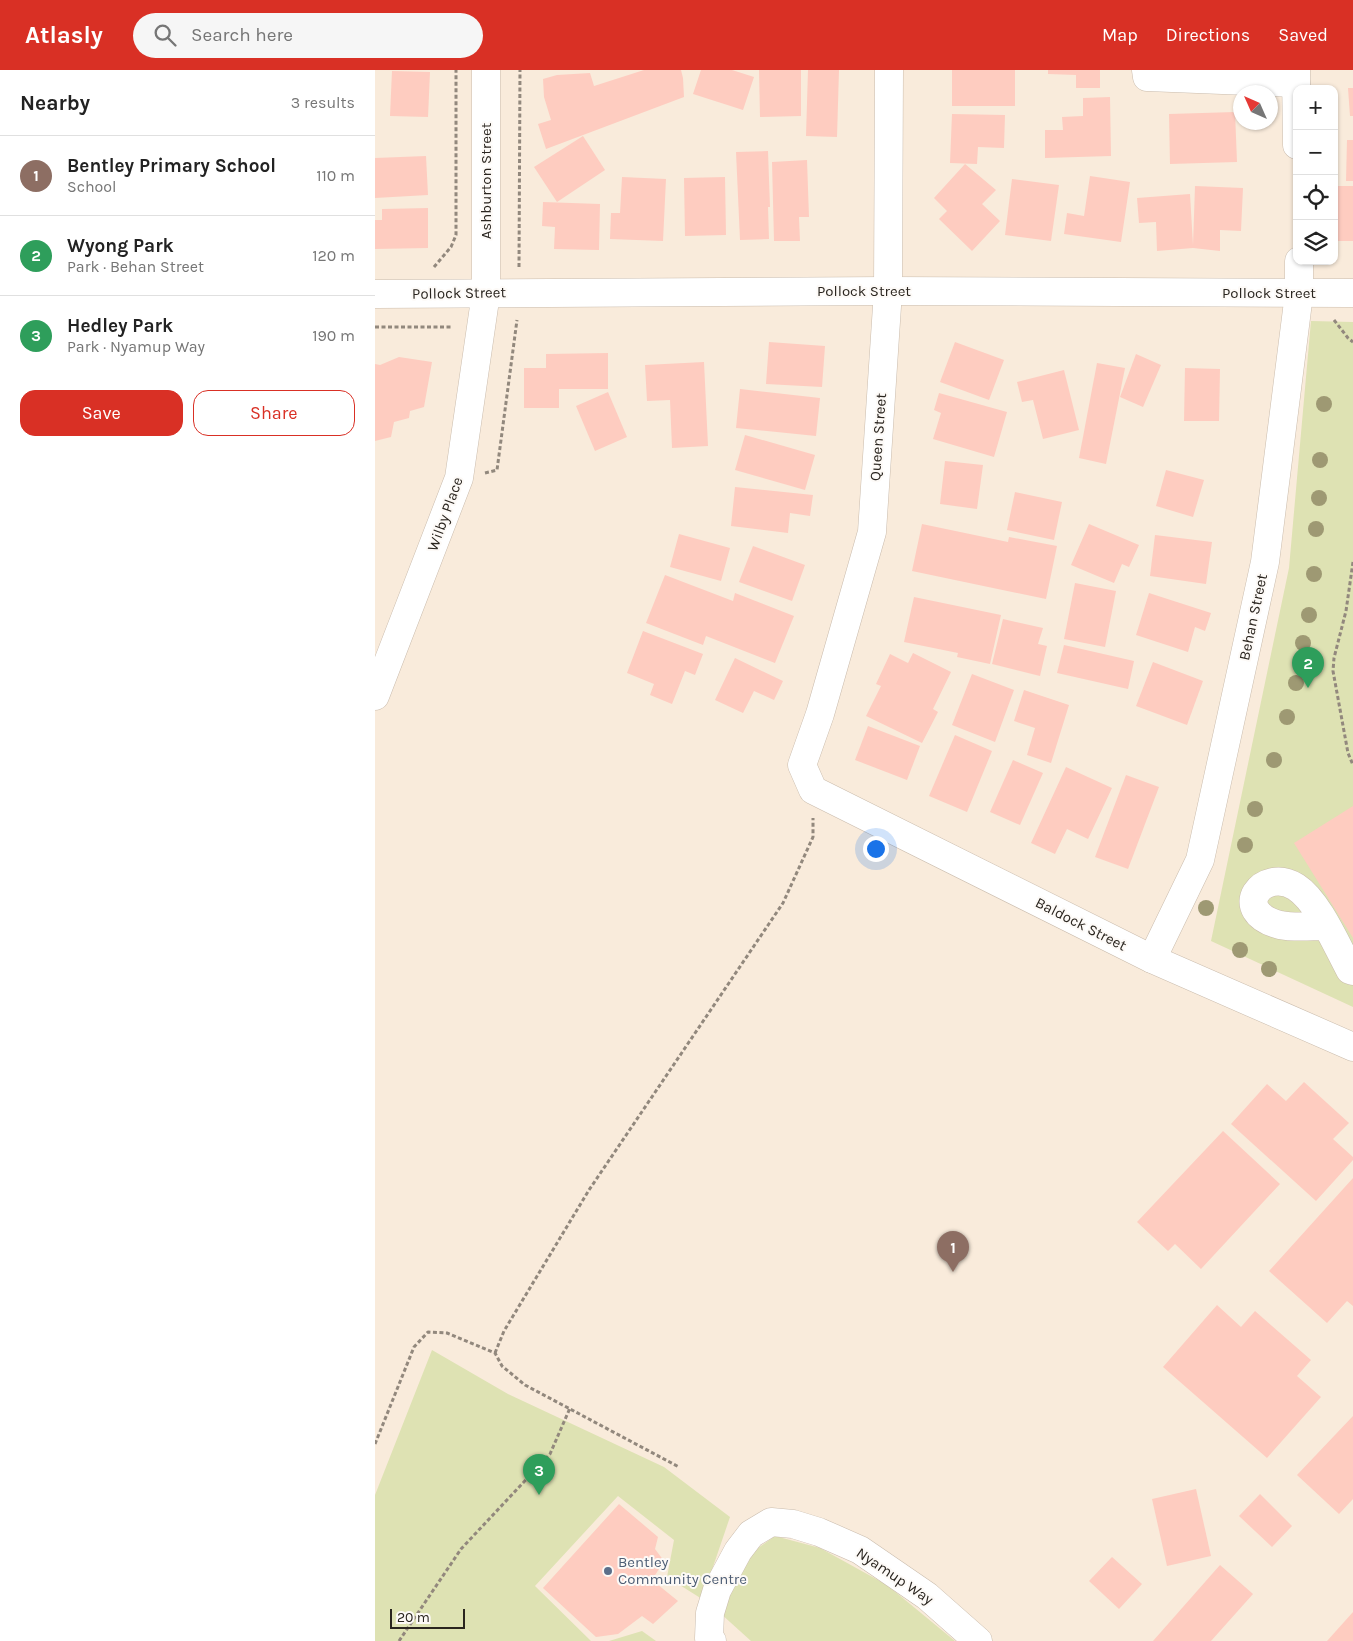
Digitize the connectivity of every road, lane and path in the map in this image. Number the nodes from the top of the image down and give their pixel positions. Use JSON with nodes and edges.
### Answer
{"nodes":[{"id":1,"x":455,"y":70,"type":"edge"},
{"id":2,"x":486,"y":70,"type":"edge"},
{"id":3,"x":520,"y":70,"type":"edge"},
{"id":4,"x":889,"y":70,"type":"edge"},
{"id":5,"x":1296,"y":76,"type":"edge"},
{"id":6,"x":1145,"y":81,"type":"edge"},
{"id":7,"x":1297,"y":130,"type":"edge"},
{"id":8,"x":1299,"y":265,"type":"edge"},
{"id":9,"x":519,"y":273,"type":"dead end"},
{"id":10,"x":888,"y":291,"type":"junction"},
{"id":11,"x":486,"y":293,"type":"junction"},
{"id":12,"x":1353,"y":293,"type":"edge"},
{"id":13,"x":375,"y":294,"type":"edge"},
{"id":14,"x":429,"y":294,"type":"junction"},
{"id":15,"x":1299,"y":294,"type":"junction"},
{"id":16,"x":1331,"y":316,"type":"dead end"},
{"id":17,"x":517,"y":317,"type":"dead end"},
{"id":18,"x":375,"y":327,"type":"edge"},
{"id":19,"x":429,"y":327,"type":"junction"},
{"id":20,"x":451,"y":327,"type":"dead end"},
{"id":21,"x":1353,"y":342,"type":"edge"},
{"id":22,"x":459,"y":478,"type":"junction"},
{"id":23,"x":1353,"y":562,"type":"edge"},
{"id":24,"x":375,"y":696,"type":"edge"},
{"id":25,"x":1353,"y":765,"type":"edge"},
{"id":26,"x":813,"y":790,"type":"junction"},
{"id":27,"x":1325,"y":926,"type":"dead end"},
{"id":28,"x":1152,"y":959,"type":"junction"},
{"id":29,"x":1353,"y":971,"type":"edge"},
{"id":30,"x":1353,"y":1046,"type":"edge"},
{"id":31,"x":495,"y":1353,"type":"junction"},
{"id":32,"x":570,"y":1408,"type":"junction"},
{"id":33,"x":375,"y":1444,"type":"edge"},
{"id":34,"x":679,"y":1467,"type":"dead end"},
{"id":35,"x":399,"y":1641,"type":"edge"},
{"id":36,"x":712,"y":1641,"type":"edge"},
{"id":37,"x":978,"y":1641,"type":"edge"}],
"edges":[{"from":1,"to":14,"type":"path"},
{"from":2,"to":11,"type":"street","name":"Ashburton Street"},
{"from":3,"to":9,"type":"path"},
{"from":4,"to":10,"type":"street","name":"Queen Street"},
{"from":5,"to":6,"type":"street"},
{"from":5,"to":7,"type":"street"},
{"from":8,"to":15,"type":"street","name":"Behan Street"},
{"from":10,"to":11,"type":"street","name":"Pollock Street"},
{"from":10,"to":15,"type":"street","name":"Pollock Street"},
{"from":10,"to":26,"type":"street","name":"Queen Street"},
{"from":11,"to":14,"type":"street","name":"Pollock Street"},
{"from":11,"to":22,"type":"street","name":"Wilby Place"},
{"from":12,"to":15,"type":"street","name":"Pollock Street"},
{"from":13,"to":14,"type":"street","name":"Pollock Street"},
{"from":14,"to":19,"type":"path"},
{"from":15,"to":28,"type":"street","name":"Behan Street"},
{"from":16,"to":21,"type":"path"},
{"from":17,"to":22,"type":"path"},
{"from":18,"to":19,"type":"path"},
{"from":19,"to":20,"type":"path"},
{"from":22,"to":24,"type":"street","name":"Wilby Place"},
{"from":23,"to":25,"type":"path"},
{"from":26,"to":28,"type":"street","name":"Baldock Street"},
{"from":26,"to":31,"type":"path"},
{"from":27,"to":29,"type":"street"},
{"from":28,"to":30,"type":"street","name":"Baldock Street"},
{"from":31,"to":32,"type":"path"},
{"from":31,"to":33,"type":"path"},
{"from":32,"to":34,"type":"path"},
{"from":32,"to":35,"type":"path"},
{"from":36,"to":37,"type":"street","name":"Nyamup Way"}]}
